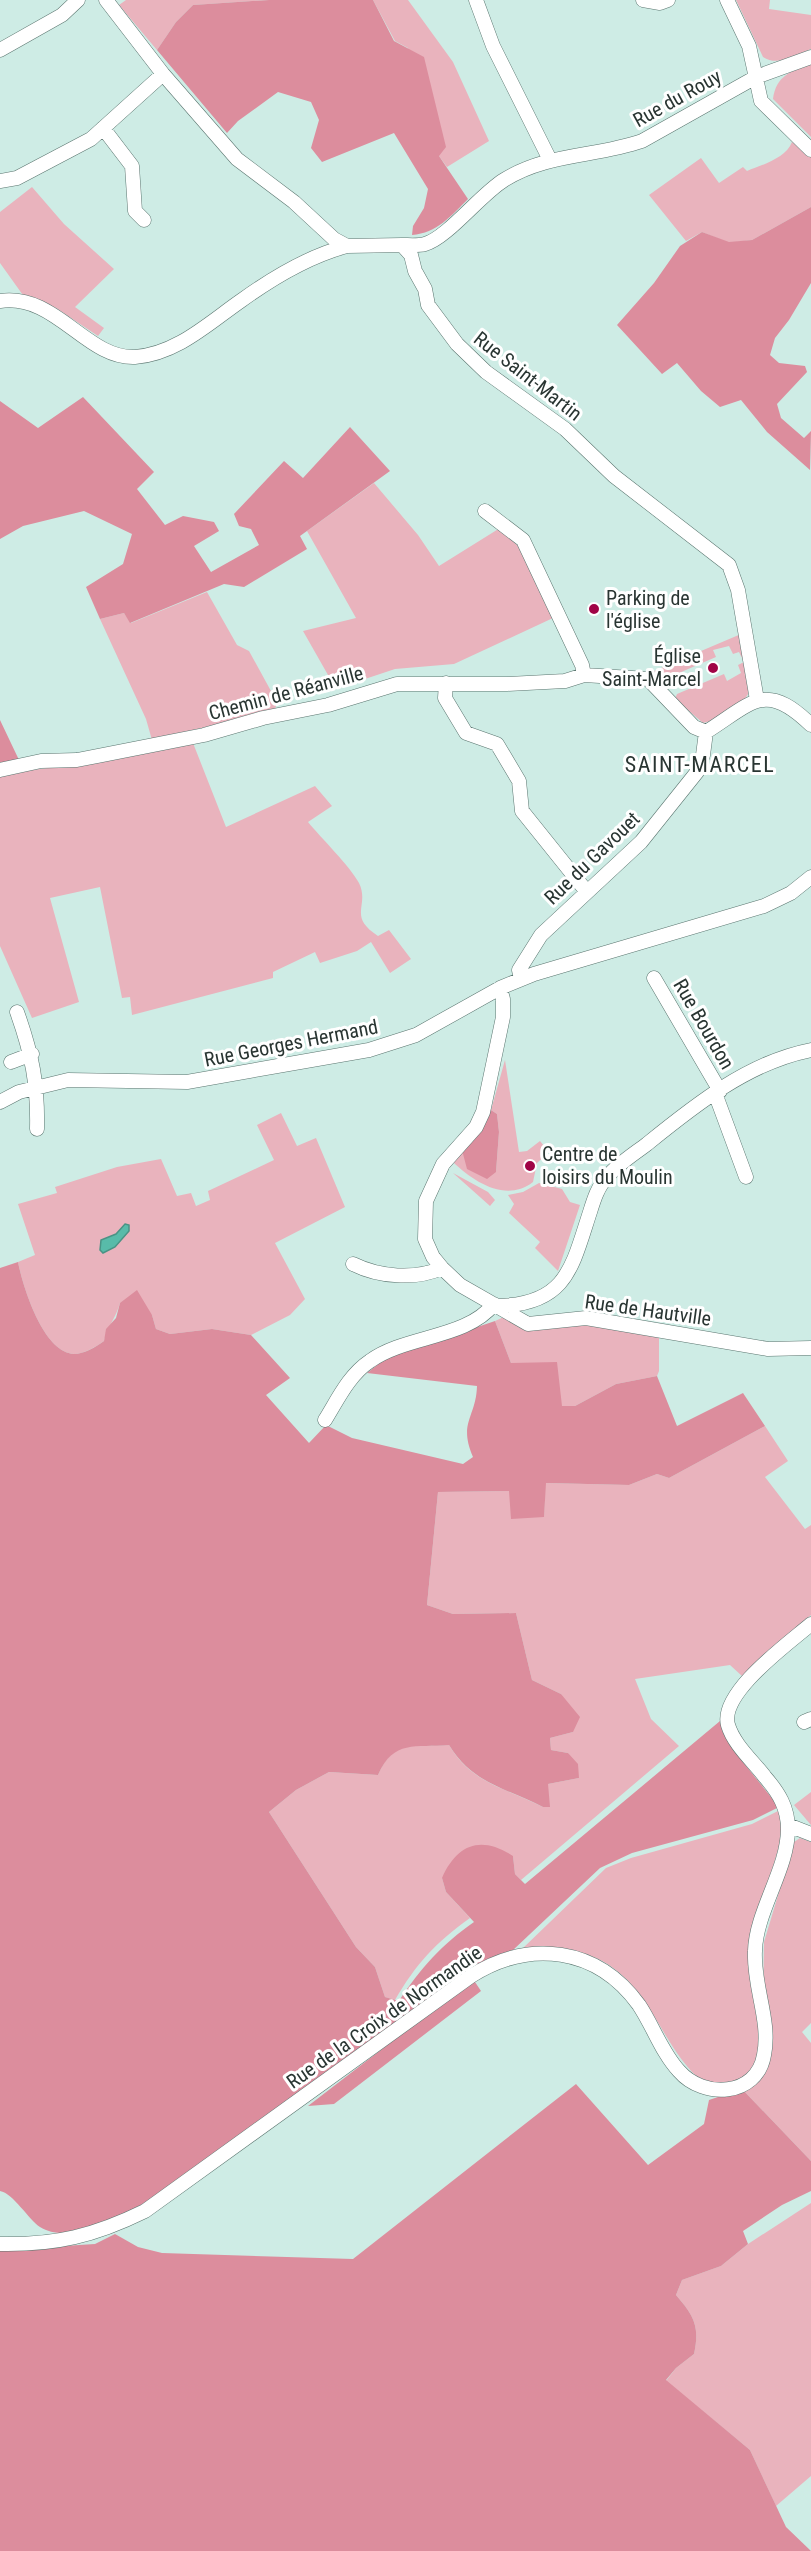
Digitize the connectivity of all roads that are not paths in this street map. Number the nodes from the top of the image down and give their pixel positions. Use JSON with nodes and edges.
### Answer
{"nodes":[{"id":1,"x":78,"y":0,"type":"edge"},
{"id":2,"x":106,"y":0,"type":"edge"},
{"id":3,"x":476,"y":0,"type":"edge"},
{"id":4,"x":643,"y":0,"type":"edge"},
{"id":5,"x":668,"y":0,"type":"edge"},
{"id":6,"x":728,"y":0,"type":"edge"},
{"id":7,"x":0,"y":50,"type":"edge"},
{"id":8,"x":811,"y":57,"type":"edge"},
{"id":9,"x":163,"y":74,"type":"junction"},
{"id":10,"x":756,"y":77,"type":"junction"},
{"id":11,"x":103,"y":128,"type":"junction"},
{"id":12,"x":811,"y":150,"type":"edge"},
{"id":13,"x":550,"y":160,"type":"junction"},
{"id":14,"x":0,"y":181,"type":"edge"},
{"id":15,"x":144,"y":220,"type":"dead end"},
{"id":16,"x":439,"y":237,"type":"junction"},
{"id":17,"x":402,"y":245,"type":"junction"},
{"id":18,"x":347,"y":246,"type":"junction"},
{"id":19,"x":415,"y":272,"type":"junction"},
{"id":20,"x":0,"y":301,"type":"edge"},
{"id":21,"x":485,"y":512,"type":"dead end"},
{"id":22,"x":584,"y":675,"type":"junction"},
{"id":23,"x":446,"y":682,"type":"junction"},
{"id":24,"x":757,"y":700,"type":"junction"},
{"id":25,"x":811,"y":725,"type":"edge"},
{"id":26,"x":706,"y":732,"type":"junction"},
{"id":27,"x":0,"y":770,"type":"edge"},
{"id":28,"x":811,"y":877,"type":"edge"},
{"id":29,"x":587,"y":892,"type":"junction"},
{"id":30,"x":654,"y":978,"type":"dead end"},
{"id":31,"x":521,"y":980,"type":"junction"},
{"id":32,"x":500,"y":988,"type":"junction"},
{"id":33,"x":17,"y":1012,"type":"dead end"},
{"id":34,"x":811,"y":1050,"type":"edge"},
{"id":35,"x":32,"y":1054,"type":"junction"},
{"id":36,"x":11,"y":1062,"type":"dead end"},
{"id":37,"x":38,"y":1088,"type":"junction"},
{"id":38,"x":717,"y":1092,"type":"junction"},
{"id":39,"x":0,"y":1102,"type":"edge"},
{"id":40,"x":37,"y":1129,"type":"dead end"},
{"id":41,"x":746,"y":1177,"type":"dead end"},
{"id":42,"x":353,"y":1264,"type":"dead end"},
{"id":43,"x":442,"y":1268,"type":"junction"},
{"id":44,"x":496,"y":1305,"type":"junction"},
{"id":45,"x":811,"y":1348,"type":"edge"},
{"id":46,"x":325,"y":1420,"type":"dead end"},
{"id":47,"x":811,"y":1624,"type":"edge"},
{"id":48,"x":788,"y":1826,"type":"junction"},
{"id":49,"x":811,"y":1834,"type":"edge"},
{"id":50,"x":0,"y":2244,"type":"edge"}],
"edges":[{"from":1,"to":7,"type":"street"},
{"from":2,"to":9,"type":"street"},
{"from":3,"to":13,"type":"street"},
{"from":4,"to":5,"type":"street"},
{"from":6,"to":10,"type":"street"},
{"from":8,"to":10,"type":"street","name":"Rue du Rouy"},
{"from":9,"to":11,"type":"street"},
{"from":9,"to":18,"type":"street"},
{"from":10,"to":12,"type":"street"},
{"from":10,"to":13,"type":"street","name":"Rue du Rouy"},
{"from":11,"to":14,"type":"street"},
{"from":11,"to":15,"type":"street"},
{"from":13,"to":16,"type":"street","name":"Rue du Rouy"},
{"from":16,"to":17,"type":"street","name":"Rue du Rouy"},
{"from":16,"to":19,"type":"street","name":"Rue du Rouy"},
{"from":17,"to":18,"type":"street"},
{"from":17,"to":19,"type":"street","name":"Rue Saint-Martin"},
{"from":18,"to":20,"type":"street"},
{"from":19,"to":24,"type":"street","name":"Rue Saint-Martin"},
{"from":21,"to":22,"type":"street"},
{"from":22,"to":23,"type":"street","name":"Chemin de Réanville"},
{"from":22,"to":26,"type":"street","name":"Chemin de Réanville"},
{"from":23,"to":27,"type":"street","name":"Chemin de Réanville"},
{"from":23,"to":29,"type":"street"},
{"from":24,"to":25,"type":"street"},
{"from":24,"to":26,"type":"street"},
{"from":26,"to":29,"type":"street","name":"Rue du Gavouet"},
{"from":28,"to":31,"type":"street","name":"Rue Georges Hermand"},
{"from":29,"to":31,"type":"street","name":"Rue du Gavouet"},
{"from":30,"to":38,"type":"street","name":"Rue Bourdon"},
{"from":31,"to":32,"type":"street","name":"Rue Georges Hermand"},
{"from":32,"to":37,"type":"street","name":"Rue Georges Hermand"},
{"from":32,"to":43,"type":"street","name":"Rue de Hautville"},
{"from":33,"to":35,"type":"street"},
{"from":34,"to":38,"type":"street"},
{"from":35,"to":36,"type":"street"},
{"from":35,"to":37,"type":"street"},
{"from":37,"to":39,"type":"street","name":"Rue Georges Hermand"},
{"from":37,"to":40,"type":"street"},
{"from":38,"to":41,"type":"street","name":"Rue Bourdon"},
{"from":38,"to":44,"type":"street"},
{"from":42,"to":43,"type":"street"},
{"from":43,"to":44,"type":"street","name":"Rue de Hautville"},
{"from":44,"to":45,"type":"street","name":"Rue de Hautville"},
{"from":44,"to":46,"type":"street"},
{"from":47,"to":48,"type":"street","name":"Rue de la Croix de Normandie"},
{"from":48,"to":49,"type":"street"},
{"from":48,"to":50,"type":"street","name":"Rue de la Croix de Normandie"}]}
